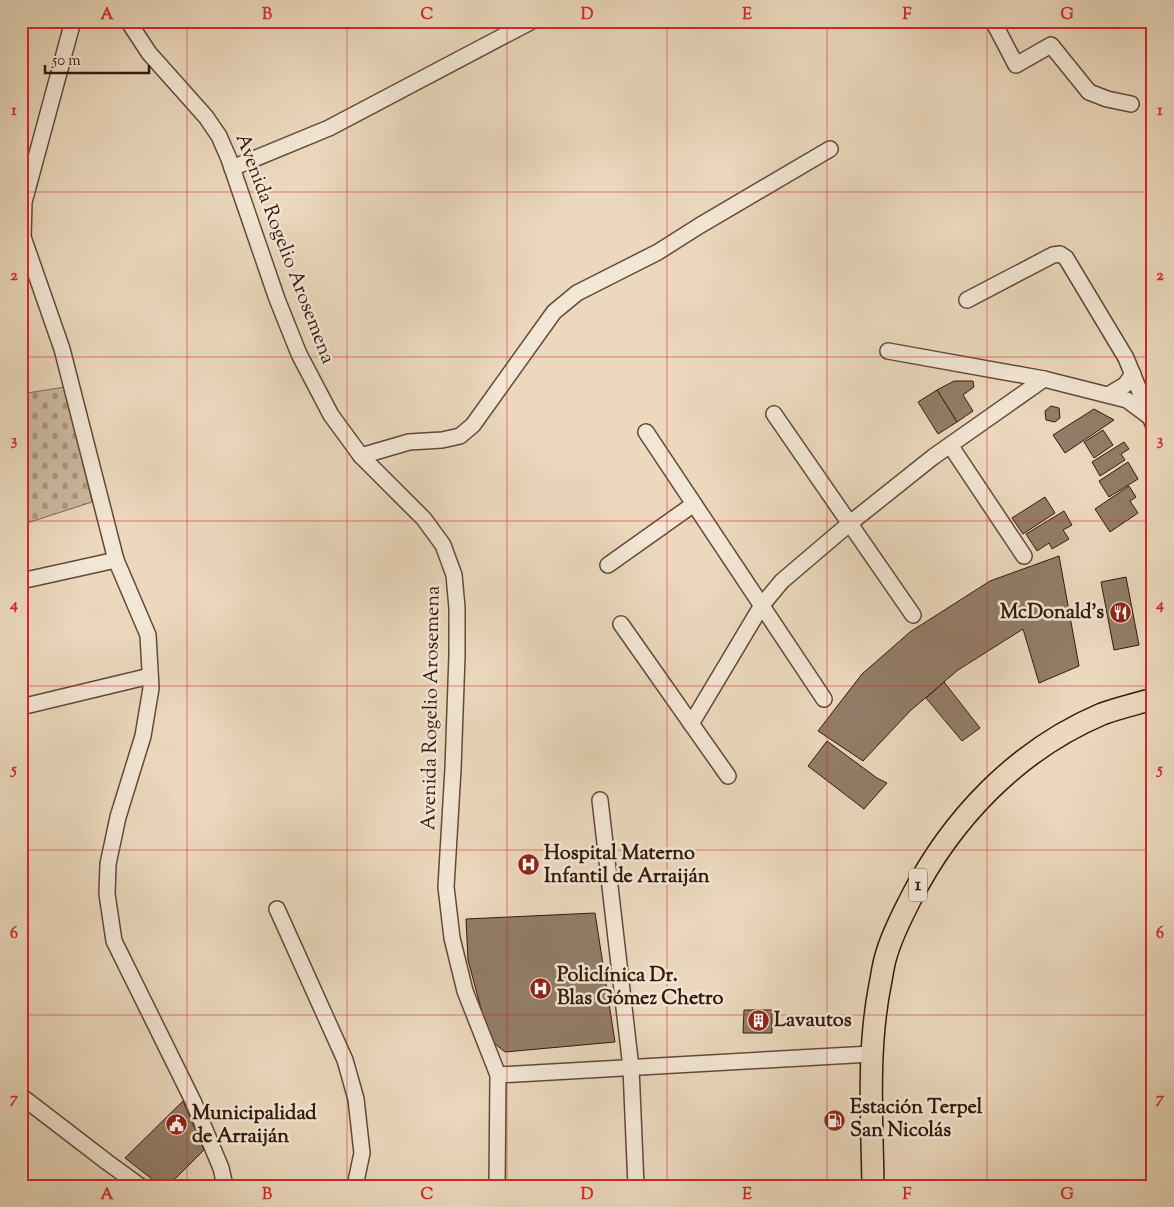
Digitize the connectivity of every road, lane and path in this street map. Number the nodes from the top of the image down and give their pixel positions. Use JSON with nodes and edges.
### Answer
{"nodes":[{"id":1,"x":73,"y":21,"type":"edge"},
{"id":2,"x":128,"y":21,"type":"edge"},
{"id":3,"x":532,"y":21,"type":"edge"},
{"id":4,"x":993,"y":21,"type":"edge"},
{"id":5,"x":1131,"y":104,"type":"dead end"},
{"id":6,"x":830,"y":150,"type":"dead end"},
{"id":7,"x":232,"y":168,"type":"junction"},
{"id":8,"x":967,"y":300,"type":"dead end"},
{"id":9,"x":888,"y":351,"type":"dead end"},
{"id":10,"x":1133,"y":374,"type":"junction"},
{"id":11,"x":1044,"y":379,"type":"junction"},
{"id":12,"x":1108,"y":395,"type":"junction"},
{"id":13,"x":774,"y":414,"type":"dead end"},
{"id":14,"x":1151,"y":420,"type":"edge"},
{"id":15,"x":646,"y":432,"type":"dead end"},
{"id":16,"x":950,"y":445,"type":"junction"},
{"id":17,"x":361,"y":456,"type":"junction"},
{"id":18,"x":694,"y":504,"type":"junction"},
{"id":19,"x":849,"y":524,"type":"junction"},
{"id":20,"x":1024,"y":556,"type":"dead end"},
{"id":21,"x":116,"y":560,"type":"junction"},
{"id":22,"x":608,"y":565,"type":"dead end"},
{"id":23,"x":21,"y":581,"type":"edge"},
{"id":24,"x":762,"y":605,"type":"junction"},
{"id":25,"x":913,"y":614,"type":"dead end"},
{"id":26,"x":621,"y":624,"type":"dead end"},
{"id":27,"x":150,"y":676,"type":"junction"},
{"id":28,"x":1153,"y":698,"type":"edge"},
{"id":29,"x":824,"y":700,"type":"dead end"},
{"id":30,"x":21,"y":707,"type":"edge"},
{"id":31,"x":691,"y":724,"type":"junction"},
{"id":32,"x":728,"y":776,"type":"dead end"},
{"id":33,"x":600,"y":800,"type":"dead end"},
{"id":34,"x":277,"y":909,"type":"dead end"},
{"id":35,"x":871,"y":1054,"type":"junction"},
{"id":36,"x":631,"y":1068,"type":"junction"},
{"id":37,"x":498,"y":1076,"type":"junction"},
{"id":38,"x":21,"y":1096,"type":"edge"},
{"id":39,"x":140,"y":1186,"type":"edge"},
{"id":40,"x":225,"y":1186,"type":"edge"},
{"id":41,"x":355,"y":1186,"type":"edge"},
{"id":42,"x":496,"y":1186,"type":"edge"},
{"id":43,"x":636,"y":1186,"type":"edge"},
{"id":44,"x":873,"y":1186,"type":"edge"}],
"edges":[{"from":1,"to":21,"type":"street"},
{"from":2,"to":7,"type":"street","name":"Avenida Rogelio Arosemena"},
{"from":3,"to":7,"type":"street"},
{"from":4,"to":5,"type":"street"},
{"from":6,"to":17,"type":"street"},
{"from":7,"to":17,"type":"street","name":"Avenida Rogelio Arosemena"},
{"from":8,"to":10,"type":"street"},
{"from":9,"to":11,"type":"street"},
{"from":10,"to":12,"type":"street"},
{"from":10,"to":14,"type":"street"},
{"from":11,"to":12,"type":"street"},
{"from":11,"to":16,"type":"street"},
{"from":12,"to":14,"type":"street"},
{"from":13,"to":19,"type":"street"},
{"from":15,"to":18,"type":"street"},
{"from":16,"to":19,"type":"street"},
{"from":16,"to":20,"type":"street"},
{"from":17,"to":37,"type":"street","name":"Avenida Rogelio Arosemena"},
{"from":18,"to":22,"type":"street"},
{"from":18,"to":24,"type":"street"},
{"from":19,"to":24,"type":"street"},
{"from":19,"to":25,"type":"street"},
{"from":21,"to":23,"type":"street"},
{"from":21,"to":27,"type":"street"},
{"from":24,"to":29,"type":"street"},
{"from":24,"to":31,"type":"street"},
{"from":26,"to":31,"type":"street"},
{"from":27,"to":30,"type":"street"},
{"from":27,"to":40,"type":"street"},
{"from":28,"to":35,"type":"highway","number":"1"},
{"from":31,"to":32,"type":"street"},
{"from":33,"to":36,"type":"street"},
{"from":34,"to":41,"type":"street"},
{"from":35,"to":36,"type":"street"},
{"from":35,"to":44,"type":"highway","number":"1"},
{"from":36,"to":37,"type":"street"},
{"from":36,"to":43,"type":"street"},
{"from":37,"to":42,"type":"street","name":"Avenida Rogelio Arosemena"},
{"from":38,"to":39,"type":"street"}]}
